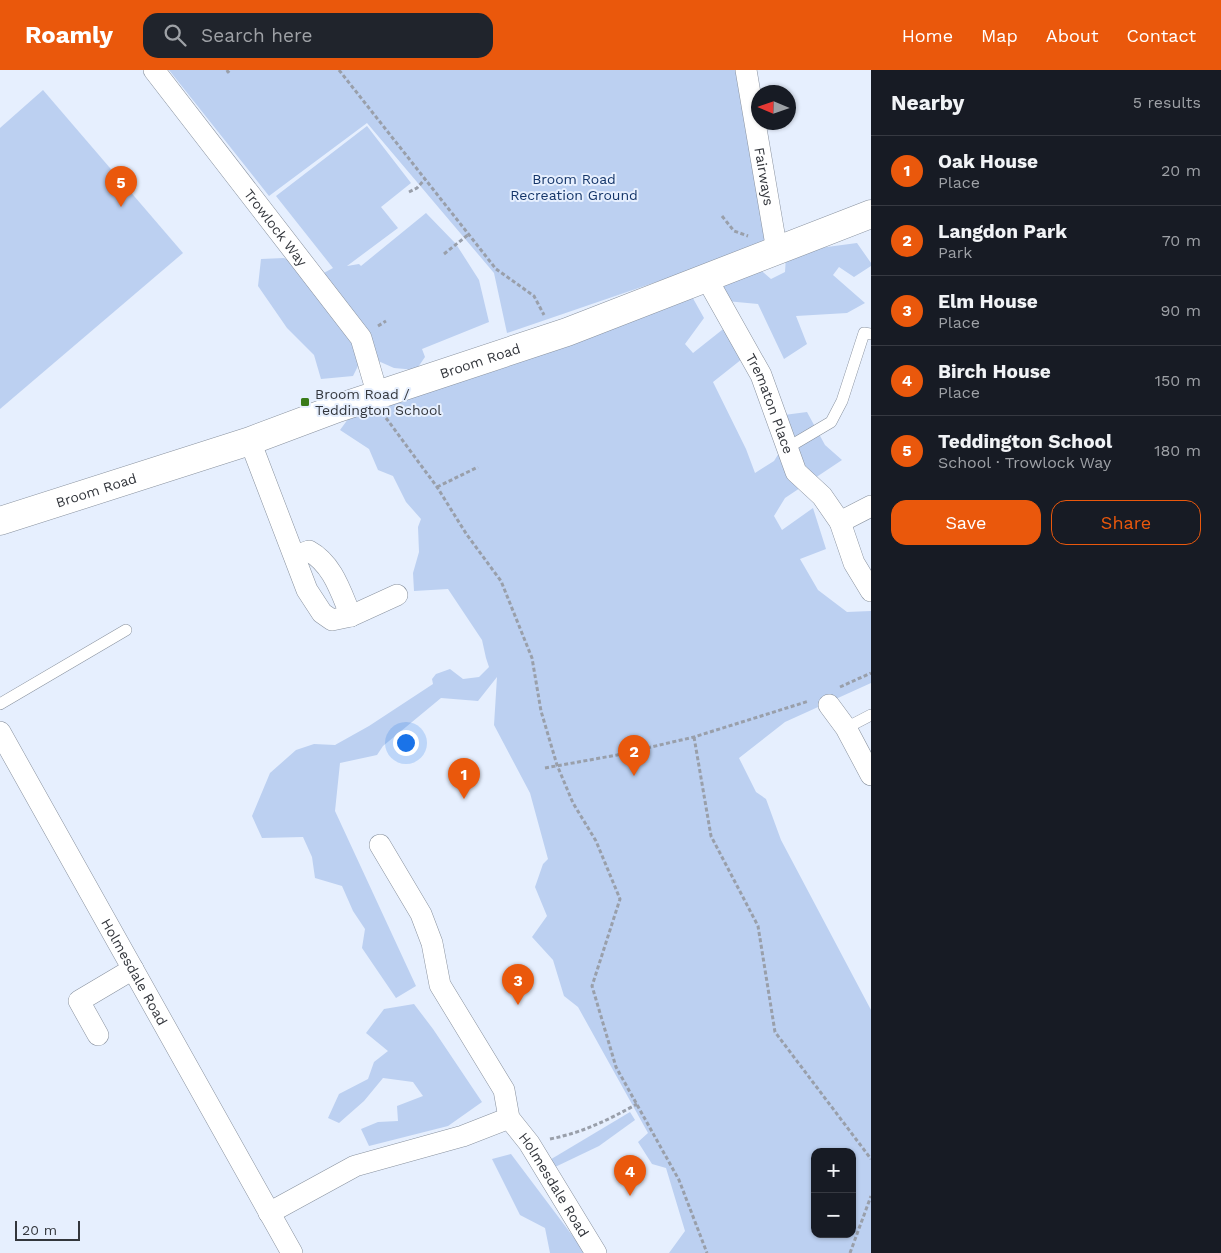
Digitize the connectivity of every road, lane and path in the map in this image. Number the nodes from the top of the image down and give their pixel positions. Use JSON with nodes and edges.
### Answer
{"nodes":[{"id":1,"x":154,"y":70,"type":"edge"},
{"id":2,"x":339,"y":70,"type":"edge"},
{"id":3,"x":746,"y":70,"type":"edge"},
{"id":4,"x":425,"y":179,"type":"junction"},
{"id":5,"x":409,"y":192,"type":"dead end"},
{"id":6,"x":871,"y":214,"type":"edge"},
{"id":7,"x":469,"y":234,"type":"junction"},
{"id":8,"x":777,"y":251,"type":"junction"},
{"id":9,"x":444,"y":254,"type":"dead end"},
{"id":10,"x":707,"y":279,"type":"junction"},
{"id":11,"x":871,"y":334,"type":"edge"},
{"id":12,"x":555,"y":336,"type":"junction"},
{"id":13,"x":376,"y":397,"type":"junction"},
{"id":14,"x":250,"y":441,"type":"junction"},
{"id":15,"x":787,"y":448,"type":"junction"},
{"id":16,"x":478,"y":467,"type":"dead end"},
{"id":17,"x":437,"y":487,"type":"junction"},
{"id":18,"x":871,"y":506,"type":"edge"},
{"id":19,"x":0,"y":521,"type":"edge"},
{"id":20,"x":840,"y":522,"type":"junction"},
{"id":21,"x":295,"y":556,"type":"junction"},
{"id":22,"x":871,"y":591,"type":"edge"},
{"id":23,"x":396,"y":595,"type":"dead end"},
{"id":24,"x":351,"y":616,"type":"junction"},
{"id":25,"x":126,"y":630,"type":"dead end"},
{"id":26,"x":871,"y":673,"type":"edge"},
{"id":27,"x":828,"y":697,"type":"junction"},
{"id":28,"x":0,"y":704,"type":"edge"},
{"id":29,"x":871,"y":716,"type":"edge"},
{"id":30,"x":846,"y":728,"type":"junction"},
{"id":31,"x":0,"y":732,"type":"edge"},
{"id":32,"x":694,"y":737,"type":"junction"},
{"id":33,"x":557,"y":765,"type":"junction"},
{"id":34,"x":545,"y":768,"type":"dead end"},
{"id":35,"x":871,"y":775,"type":"edge"},
{"id":36,"x":380,"y":845,"type":"dead end"},
{"id":37,"x":133,"y":969,"type":"junction"},
{"id":38,"x":98,"y":1035,"type":"dead end"},
{"id":39,"x":637,"y":1104,"type":"junction"},
{"id":40,"x":509,"y":1118,"type":"junction"},
{"id":41,"x":529,"y":1143,"type":"junction"},
{"id":42,"x":871,"y":1159,"type":"edge"},
{"id":43,"x":871,"y":1196,"type":"edge"},
{"id":44,"x":269,"y":1213,"type":"junction"},
{"id":45,"x":292,"y":1253,"type":"edge"},
{"id":46,"x":596,"y":1253,"type":"edge"},
{"id":47,"x":706,"y":1253,"type":"edge"},
{"id":48,"x":850,"y":1253,"type":"edge"}],
"edges":[{"from":1,"to":13,"type":"street","name":"Trowlock Way"},
{"from":2,"to":4,"type":"path"},
{"from":3,"to":8,"type":"street","name":"Fairways"},
{"from":4,"to":5,"type":"path"},
{"from":4,"to":7,"type":"path"},
{"from":6,"to":8,"type":"street","name":"Broom Road"},
{"from":7,"to":9,"type":"path"},
{"from":7,"to":12,"type":"path"},
{"from":8,"to":10,"type":"street","name":"Broom Road"},
{"from":10,"to":12,"type":"street","name":"Broom Road"},
{"from":10,"to":15,"type":"street","name":"Trematon Place"},
{"from":11,"to":15,"type":"lane"},
{"from":12,"to":13,"type":"street","name":"Broom Road"},
{"from":13,"to":14,"type":"street","name":"Broom Road"},
{"from":13,"to":17,"type":"path"},
{"from":14,"to":19,"type":"street","name":"Broom Road"},
{"from":14,"to":21,"type":"street"},
{"from":15,"to":20,"type":"street","name":"Trematon Place"},
{"from":16,"to":17,"type":"path"},
{"from":17,"to":33,"type":"path"},
{"from":18,"to":20,"type":"street"},
{"from":20,"to":22,"type":"street","name":"Trematon Place"},
{"from":21,"to":24,"type":"street"},
{"from":21,"to":24,"type":"street"},
{"from":23,"to":24,"type":"street"},
{"from":25,"to":28,"type":"lane"},
{"from":26,"to":27,"type":"path"},
{"from":27,"to":30,"type":"street"},
{"from":27,"to":32,"type":"path"},
{"from":29,"to":30,"type":"lane"},
{"from":30,"to":35,"type":"street"},
{"from":31,"to":37,"type":"street","name":"Holmesdale Road"},
{"from":32,"to":33,"type":"path"},
{"from":32,"to":42,"type":"path"},
{"from":33,"to":34,"type":"path"},
{"from":33,"to":39,"type":"path"},
{"from":36,"to":40,"type":"street","name":"Holmesdale Road"},
{"from":37,"to":38,"type":"street"},
{"from":37,"to":44,"type":"street","name":"Holmesdale Road"},
{"from":39,"to":41,"type":"path"},
{"from":39,"to":47,"type":"path"},
{"from":40,"to":41,"type":"street","name":"Holmesdale Road"},
{"from":40,"to":44,"type":"street","name":"Holmesdale Road"},
{"from":41,"to":46,"type":"street","name":"Holmesdale Road"},
{"from":43,"to":48,"type":"path"},
{"from":44,"to":45,"type":"street","name":"Holmesdale Road"}]}
